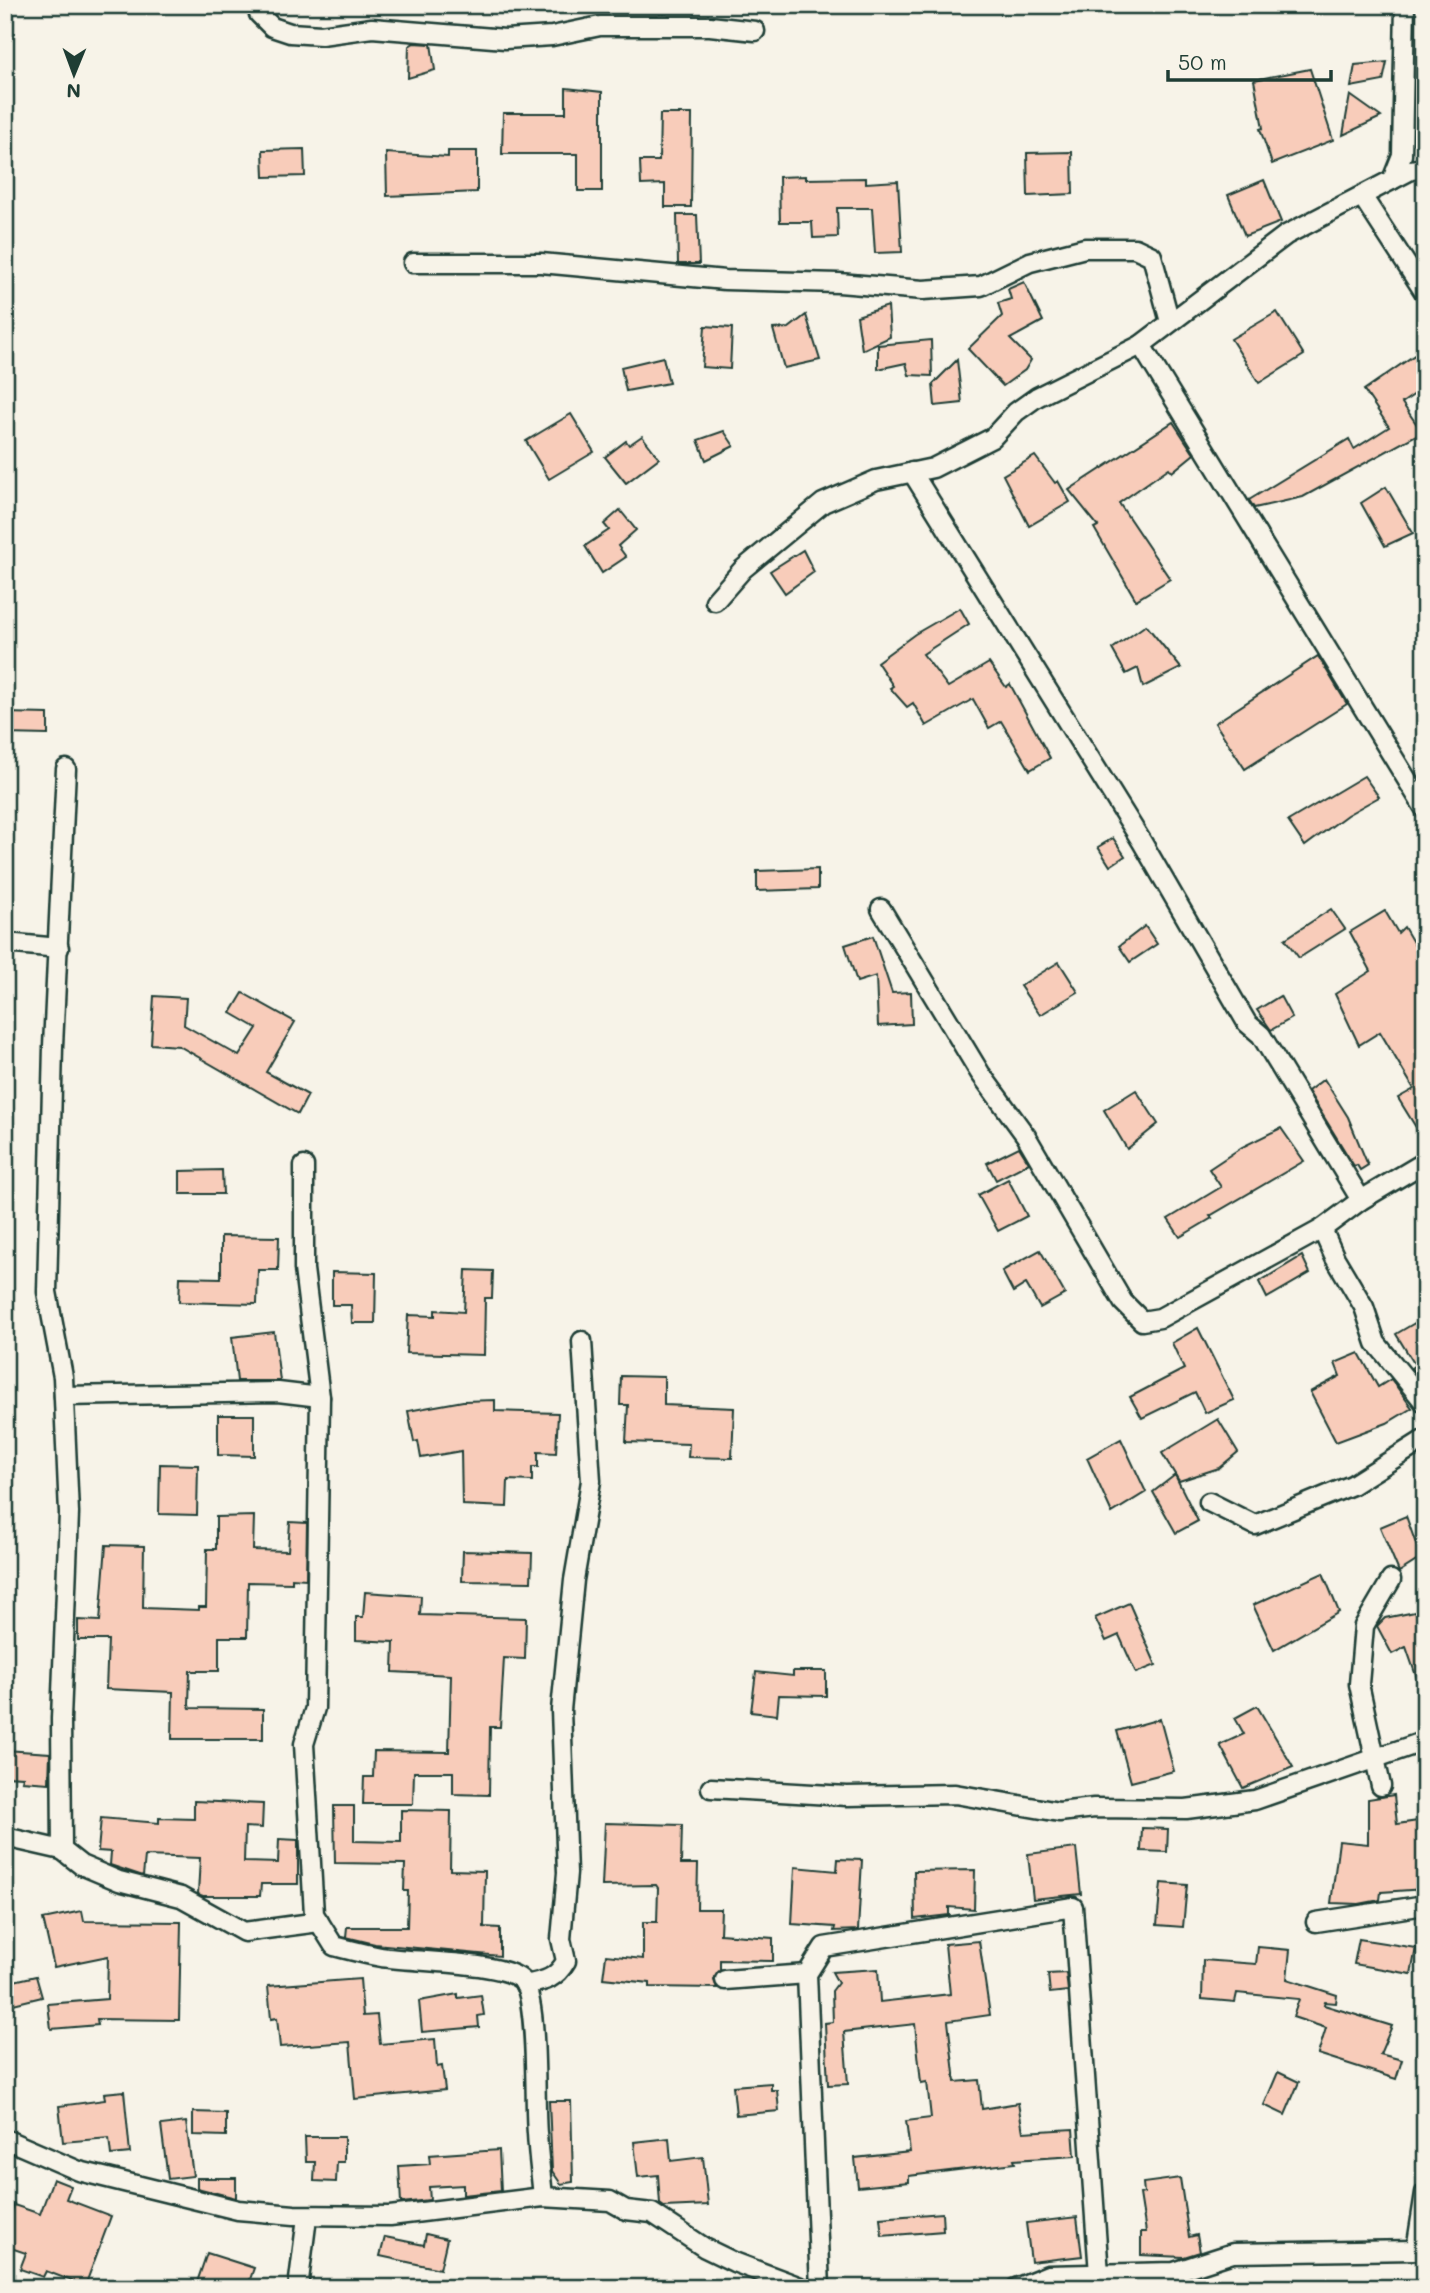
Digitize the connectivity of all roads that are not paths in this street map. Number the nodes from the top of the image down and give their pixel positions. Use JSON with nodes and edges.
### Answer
{"nodes":[{"id":1,"x":256,"y":5,"type":"edge"},
{"id":2,"x":1405,"y":5,"type":"edge"},
{"id":3,"x":755,"y":31,"type":"dead end"},
{"id":4,"x":1402,"y":155,"type":"junction"},
{"id":5,"x":1421,"y":169,"type":"edge"},
{"id":6,"x":1392,"y":180,"type":"junction"},
{"id":7,"x":1362,"y":196,"type":"junction"},
{"id":8,"x":413,"y":263,"type":"dead end"},
{"id":9,"x":1425,"y":293,"type":"edge"},
{"id":10,"x":1170,"y":322,"type":"junction"},
{"id":11,"x":1141,"y":345,"type":"junction"},
{"id":12,"x":912,"y":472,"type":"junction"},
{"id":13,"x":715,"y":601,"type":"dead end"},
{"id":14,"x":66,"y":769,"type":"dead end"},
{"id":15,"x":1425,"y":809,"type":"edge"},
{"id":16,"x":881,"y":909,"type":"dead end"},
{"id":17,"x":5,"y":943,"type":"edge"},
{"id":18,"x":59,"y":948,"type":"junction"},
{"id":19,"x":1425,"y":1162,"type":"edge"},
{"id":20,"x":304,"y":1166,"type":"dead end"},
{"id":21,"x":1361,"y":1200,"type":"junction"},
{"id":22,"x":1322,"y":1229,"type":"junction"},
{"id":23,"x":582,"y":1341,"type":"dead end"},
{"id":24,"x":64,"y":1396,"type":"junction"},
{"id":25,"x":320,"y":1397,"type":"junction"},
{"id":26,"x":1425,"y":1402,"type":"edge"},
{"id":27,"x":1425,"y":1439,"type":"edge"},
{"id":28,"x":1209,"y":1502,"type":"dead end"},
{"id":29,"x":1391,"y":1580,"type":"dead end"},
{"id":30,"x":1425,"y":1741,"type":"edge"},
{"id":31,"x":1375,"y":1759,"type":"junction"},
{"id":32,"x":1381,"y":1786,"type":"dead end"},
{"id":33,"x":711,"y":1788,"type":"dead end"},
{"id":34,"x":5,"y":1837,"type":"edge"},
{"id":35,"x":62,"y":1850,"type":"junction"},
{"id":36,"x":1425,"y":1905,"type":"edge"},
{"id":37,"x":319,"y":1922,"type":"junction"},
{"id":38,"x":1316,"y":1922,"type":"dead end"},
{"id":39,"x":807,"y":1974,"type":"junction"},
{"id":40,"x":725,"y":1980,"type":"dead end"},
{"id":41,"x":525,"y":1985,"type":"junction"},
{"id":42,"x":5,"y":2139,"type":"edge"},
{"id":43,"x":1425,"y":2193,"type":"edge"},
{"id":44,"x":544,"y":2197,"type":"junction"},
{"id":45,"x":306,"y":2225,"type":"dead end"},
{"id":46,"x":1420,"y":2250,"type":"edge"},
{"id":47,"x":1099,"y":2274,"type":"junction"},
{"id":48,"x":299,"y":2288,"type":"edge"},
{"id":49,"x":803,"y":2288,"type":"edge"},
{"id":50,"x":820,"y":2288,"type":"edge"},
{"id":51,"x":1016,"y":2288,"type":"edge"}],
"edges":[{"from":1,"to":3,"type":"street"},
{"from":2,"to":4,"type":"street"},
{"from":4,"to":5,"type":"street"},
{"from":4,"to":6,"type":"street"},
{"from":5,"to":6,"type":"street"},
{"from":6,"to":7,"type":"street"},
{"from":7,"to":9,"type":"street"},
{"from":7,"to":10,"type":"street"},
{"from":8,"to":10,"type":"street"},
{"from":10,"to":11,"type":"street"},
{"from":11,"to":12,"type":"street"},
{"from":11,"to":15,"type":"street"},
{"from":12,"to":13,"type":"street"},
{"from":12,"to":21,"type":"street"},
{"from":14,"to":18,"type":"street"},
{"from":16,"to":22,"type":"street"},
{"from":17,"to":18,"type":"street"},
{"from":18,"to":24,"type":"street"},
{"from":19,"to":21,"type":"street"},
{"from":20,"to":25,"type":"street"},
{"from":21,"to":22,"type":"street"},
{"from":22,"to":26,"type":"street"},
{"from":23,"to":41,"type":"street"},
{"from":24,"to":25,"type":"street"},
{"from":24,"to":35,"type":"street"},
{"from":25,"to":37,"type":"street"},
{"from":27,"to":28,"type":"street"},
{"from":29,"to":31,"type":"street"},
{"from":30,"to":31,"type":"street"},
{"from":31,"to":32,"type":"street"},
{"from":31,"to":33,"type":"street"},
{"from":34,"to":35,"type":"street"},
{"from":35,"to":37,"type":"street"},
{"from":36,"to":38,"type":"street"},
{"from":37,"to":41,"type":"street"},
{"from":39,"to":40,"type":"street"},
{"from":39,"to":47,"type":"street"},
{"from":39,"to":50,"type":"street"},
{"from":41,"to":44,"type":"street"},
{"from":42,"to":44,"type":"street"},
{"from":43,"to":46,"type":"street"},
{"from":44,"to":49,"type":"street"},
{"from":45,"to":48,"type":"street"},
{"from":46,"to":47,"type":"street"},
{"from":47,"to":51,"type":"street"}]}
